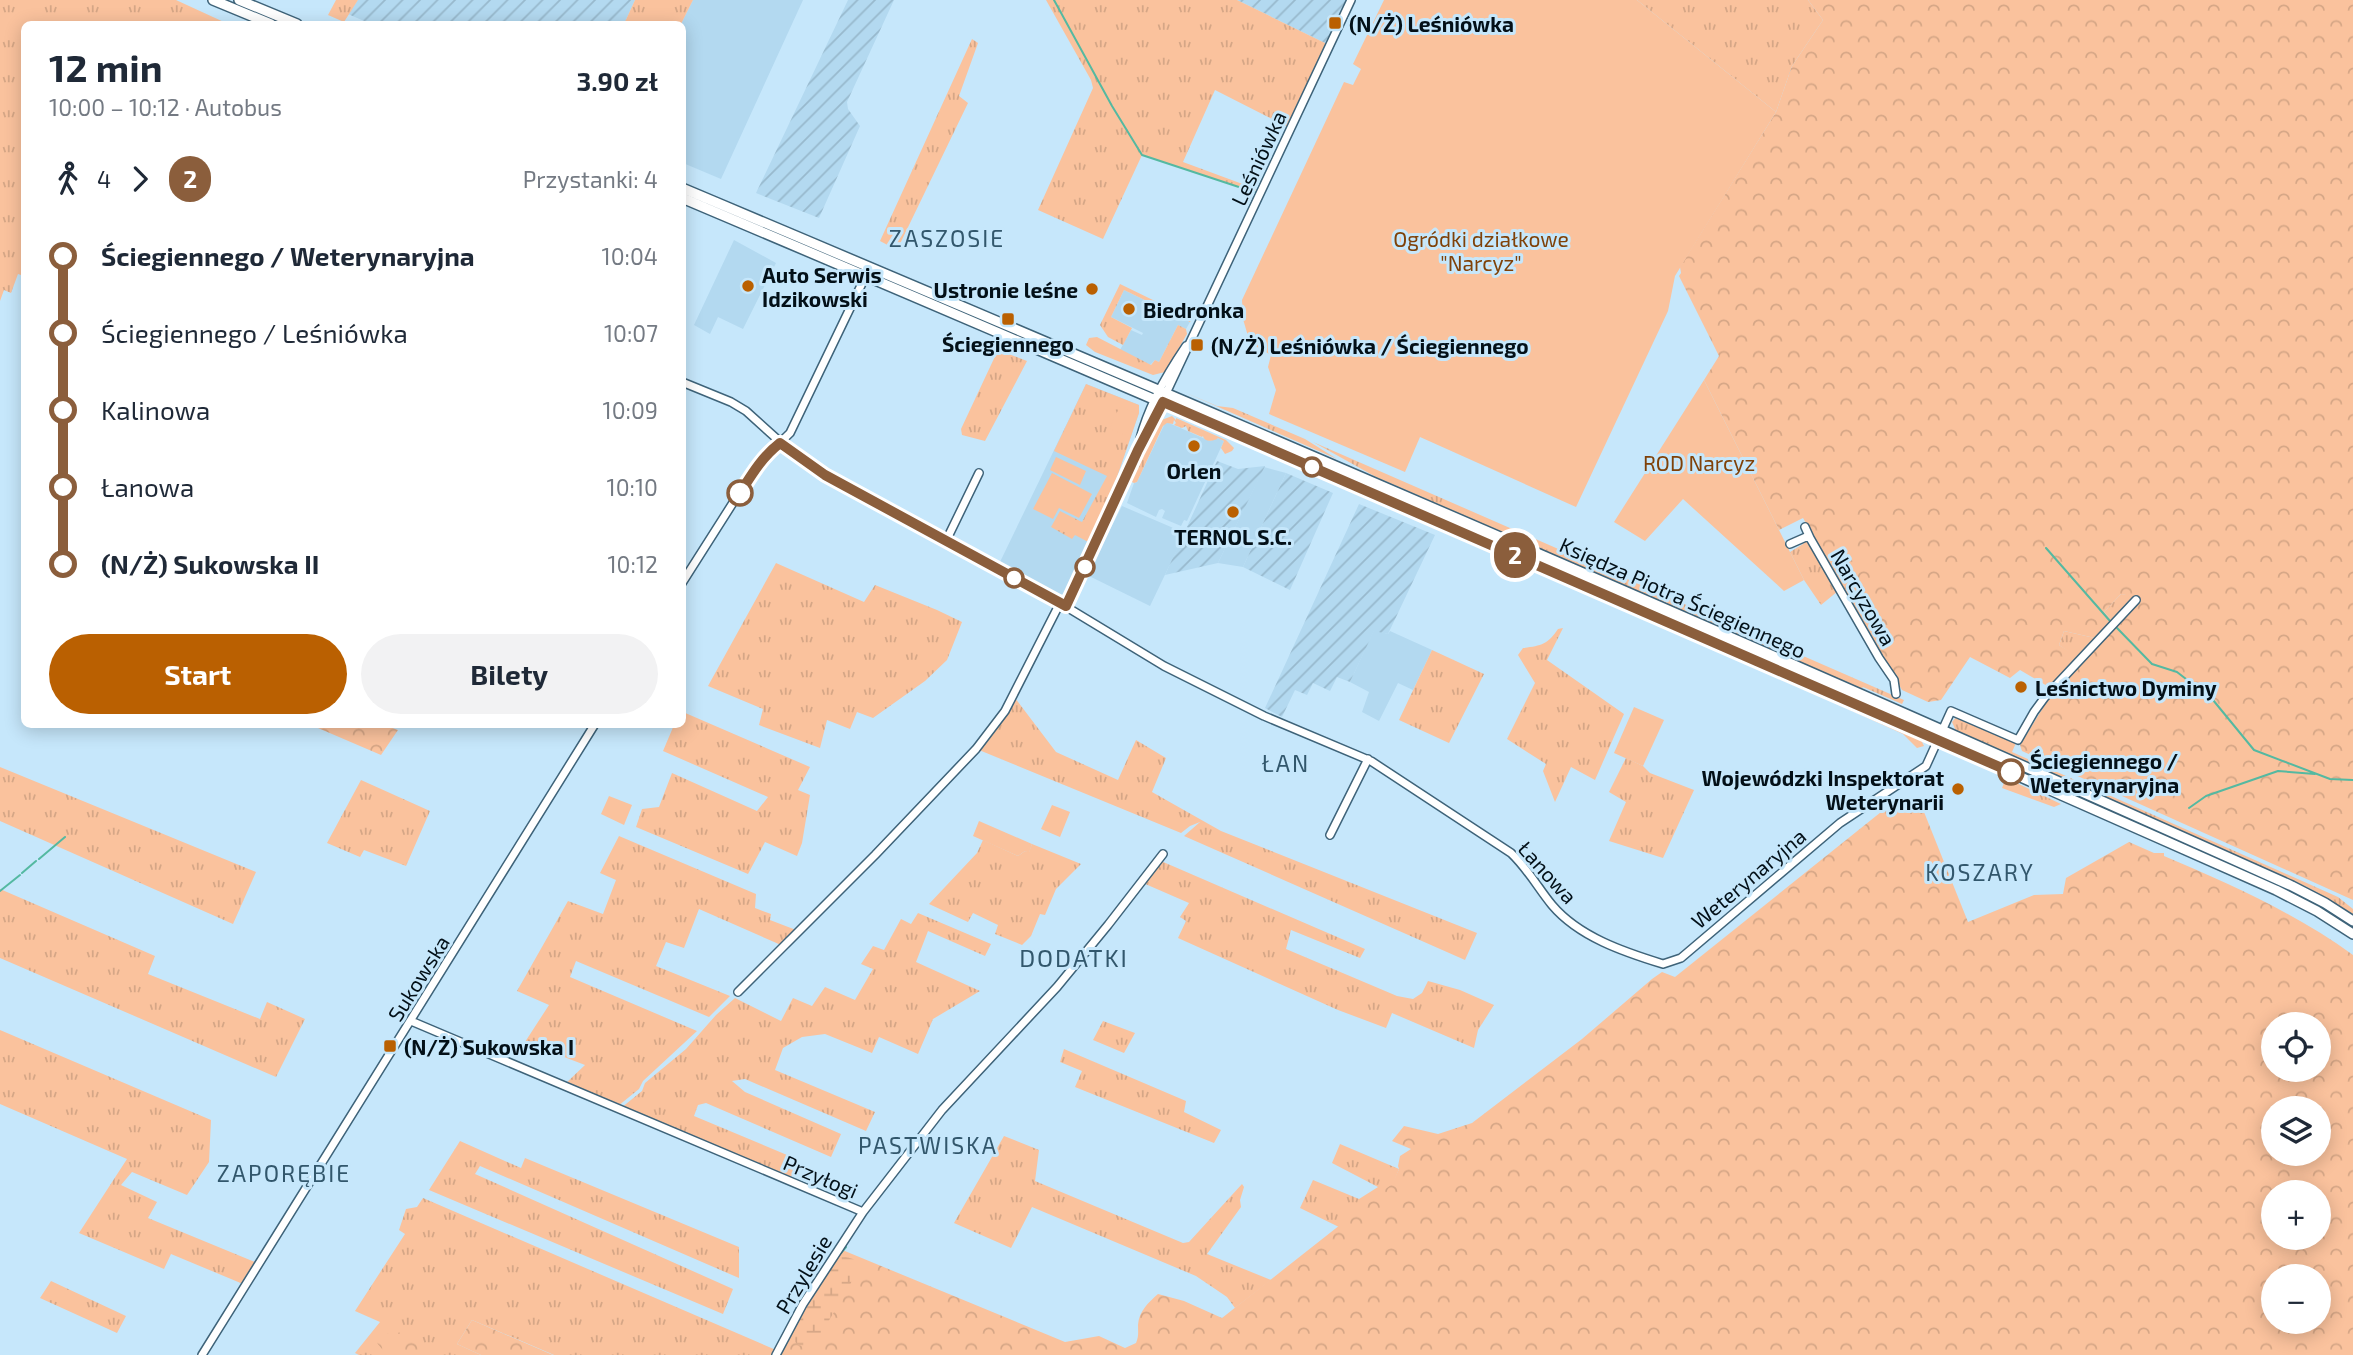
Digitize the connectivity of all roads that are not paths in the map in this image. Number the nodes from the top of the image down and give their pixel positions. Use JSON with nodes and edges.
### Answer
{"nodes":[{"id":1,"x":213,"y":0,"type":"edge"},
{"id":2,"x":239,"y":0,"type":"edge"},
{"id":3,"x":1351,"y":0,"type":"edge"},
{"id":4,"x":264,"y":21,"type":"edge"},
{"id":5,"x":290,"y":21,"type":"edge"},
{"id":6,"x":686,"y":190,"type":"edge"},
{"id":7,"x":686,"y":200,"type":"edge"},
{"id":8,"x":868,"y":272,"type":"junction"},
{"id":9,"x":686,"y":384,"type":"edge"},
{"id":10,"x":1161,"y":395,"type":"junction"},
{"id":11,"x":780,"y":443,"type":"junction"},
{"id":12,"x":979,"y":473,"type":"dead end"},
{"id":13,"x":1805,"y":527,"type":"dead end"},
{"id":14,"x":1810,"y":538,"type":"junction"},
{"id":15,"x":946,"y":541,"type":"junction"},
{"id":16,"x":1790,"y":544,"type":"dead end"},
{"id":17,"x":686,"y":577,"type":"edge"},
{"id":18,"x":2136,"y":600,"type":"dead end"},
{"id":19,"x":1063,"y":605,"type":"junction"},
{"id":20,"x":1896,"y":694,"type":"dead end"},
{"id":21,"x":593,"y":728,"type":"edge"},
{"id":22,"x":1941,"y":736,"type":"junction"},
{"id":23,"x":1368,"y":759,"type":"junction"},
{"id":24,"x":1330,"y":835,"type":"dead end"},
{"id":25,"x":1163,"y":854,"type":"dead end"},
{"id":26,"x":2353,"y":921,"type":"edge"},
{"id":27,"x":2353,"y":934,"type":"edge"},
{"id":28,"x":1663,"y":964,"type":"joint"},
{"id":29,"x":738,"y":992,"type":"dead end"},
{"id":30,"x":411,"y":1021,"type":"junction"},
{"id":31,"x":863,"y":1212,"type":"junction"},
{"id":32,"x":202,"y":1355,"type":"edge"},
{"id":33,"x":776,"y":1355,"type":"edge"}],
"edges":[{"from":1,"to":4,"type":"main road"},
{"from":2,"to":5,"type":"main road"},
{"from":3,"to":10,"type":"street","name":"Leśniówka"},
{"from":6,"to":8,"type":"main road","name":"Księdza Piotra Ściegiennego"},
{"from":7,"to":8,"type":"main road","name":"Księdza Piotra Ściegiennego"},
{"from":8,"to":10,"type":"main road","name":"Księdza Piotra Ściegiennego"},
{"from":8,"to":11,"type":"street"},
{"from":9,"to":11,"type":"street","name":"Łanowa"},
{"from":10,"to":19,"type":"street","name":"Leśniówka"},
{"from":10,"to":22,"type":"main road","name":"Księdza Piotra Ściegiennego"},
{"from":11,"to":15,"type":"street","name":"Łanowa"},
{"from":11,"to":17,"type":"street"},
{"from":12,"to":15,"type":"street"},
{"from":13,"to":14,"type":"street"},
{"from":14,"to":16,"type":"street","name":"Narcyzowa"},
{"from":14,"to":20,"type":"street","name":"Narcyzowa"},
{"from":15,"to":19,"type":"street","name":"Łanowa"},
{"from":18,"to":22,"type":"street","name":"Weterynaryjna"},
{"from":19,"to":23,"type":"street","name":"Łanowa"},
{"from":19,"to":29,"type":"street","name":"Leśniówka"},
{"from":21,"to":30,"type":"street","name":"Sukowska"},
{"from":22,"to":26,"type":"main road","name":"Księdza Piotra Ściegiennego"},
{"from":22,"to":27,"type":"main road","name":"Księdza Piotra Ściegiennego"},
{"from":22,"to":28,"type":"street","name":"Weterynaryjna"},
{"from":23,"to":24,"type":"street"},
{"from":23,"to":28,"type":"street","name":"Łanowa"},
{"from":25,"to":31,"type":"street","name":"Przyłogi"},
{"from":30,"to":31,"type":"street","name":"Przyłogi"},
{"from":30,"to":32,"type":"street","name":"Sukowska"},
{"from":31,"to":33,"type":"street","name":"Przylesie"}]}
